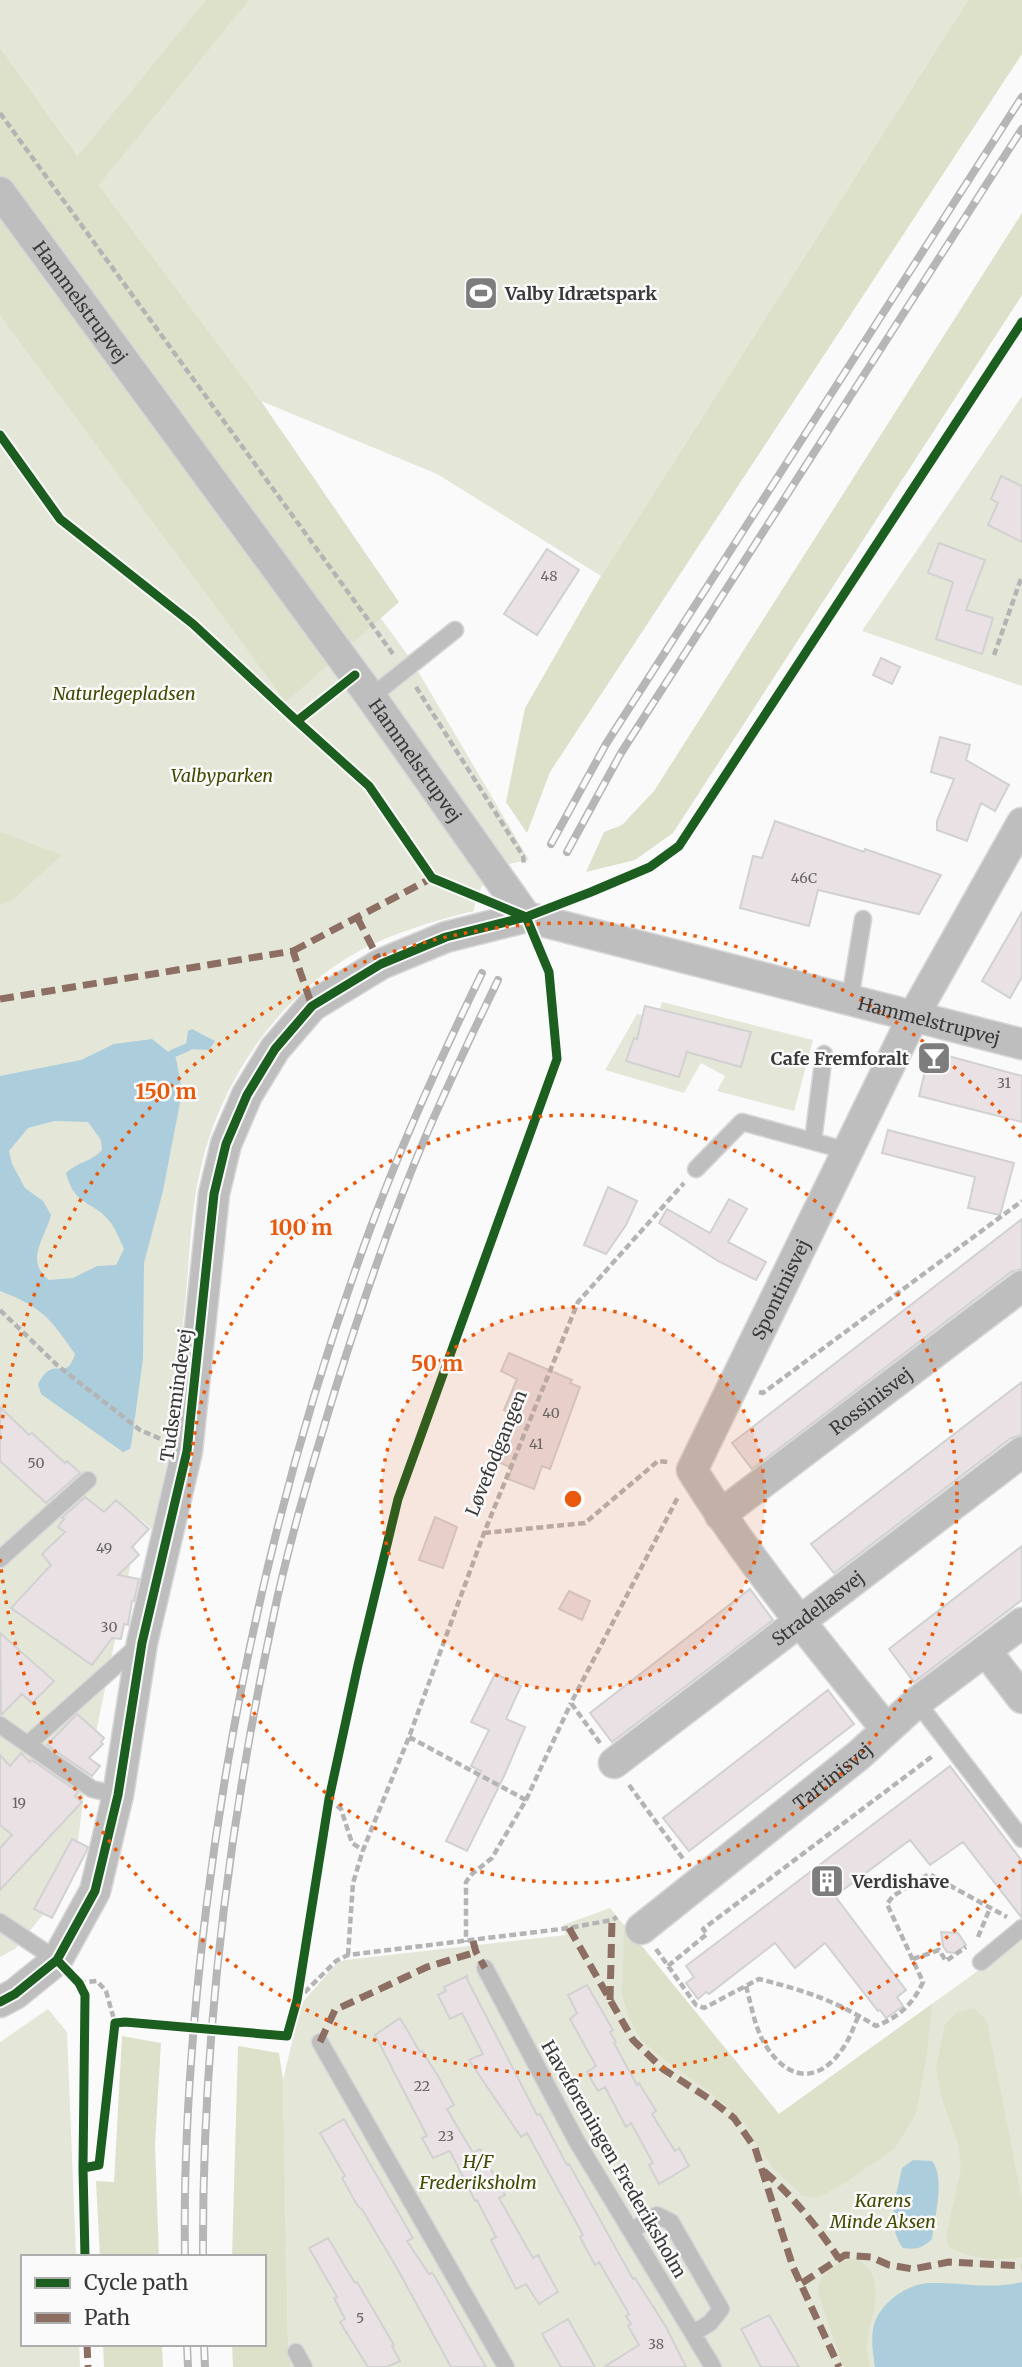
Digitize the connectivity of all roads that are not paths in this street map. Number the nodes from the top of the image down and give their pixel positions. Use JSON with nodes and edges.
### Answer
{"nodes":[{"id":1,"x":0,"y":192,"type":"edge"},
{"id":2,"x":455,"y":630,"type":"dead end"},
{"id":3,"x":371,"y":697,"type":"junction"},
{"id":4,"x":1022,"y":823,"type":"edge"},
{"id":5,"x":526,"y":917,"type":"junction"},
{"id":6,"x":863,"y":919,"type":"dead end"},
{"id":7,"x":850,"y":999,"type":"junction"},
{"id":8,"x":914,"y":1015,"type":"junction"},
{"id":9,"x":1022,"y":1044,"type":"edge"},
{"id":10,"x":824,"y":1054,"type":"dead end"},
{"id":11,"x":813,"y":1141,"type":"junction"},
{"id":12,"x":848,"y":1151,"type":"junction"},
{"id":13,"x":696,"y":1169,"type":"road end"},
{"id":14,"x":1022,"y":1286,"type":"edge"},
{"id":15,"x":1022,"y":1452,"type":"edge"},
{"id":16,"x":88,"y":1480,"type":"dead end"},
{"id":17,"x":720,"y":1515,"type":"junction"},
{"id":18,"x":0,"y":1559,"type":"edge"},
{"id":19,"x":800,"y":1622,"type":"junction"},
{"id":20,"x":1022,"y":1623,"type":"edge"},
{"id":21,"x":142,"y":1643,"type":"junction"},
{"id":22,"x":986,"y":1651,"type":"junction"},
{"id":23,"x":1022,"y":1698,"type":"edge"},
{"id":24,"x":917,"y":1702,"type":"junction"},
{"id":25,"x":0,"y":1725,"type":"edge"},
{"id":26,"x":886,"y":1729,"type":"junction"},
{"id":27,"x":28,"y":1744,"type":"junction"},
{"id":28,"x":614,"y":1763,"type":"road end"},
{"id":29,"x":118,"y":1795,"type":"junction"},
{"id":30,"x":1022,"y":1839,"type":"edge"},
{"id":31,"x":0,"y":1922,"type":"edge"},
{"id":32,"x":1019,"y":1925,"type":"edge"},
{"id":33,"x":641,"y":1929,"type":"road end"},
{"id":34,"x":57,"y":1960,"type":"junction"},
{"id":35,"x":981,"y":1962,"type":"dead end"},
{"id":36,"x":485,"y":1968,"type":"dead end"},
{"id":37,"x":0,"y":2002,"type":"edge"},
{"id":38,"x":320,"y":2042,"type":"dead end"},
{"id":39,"x":631,"y":2231,"type":"junction"},
{"id":40,"x":693,"y":2333,"type":"junction"},
{"id":41,"x":296,"y":2352,"type":"dead end"},
{"id":42,"x":304,"y":2367,"type":"edge"},
{"id":43,"x":506,"y":2367,"type":"edge"},
{"id":44,"x":713,"y":2367,"type":"edge"}],
"edges":[{"from":1,"to":3,"type":"street","name":"Hammelstrupvej"},
{"from":2,"to":3,"type":"lane"},
{"from":3,"to":5,"type":"street","name":"Hammelstrupvej"},
{"from":4,"to":8,"type":"street","name":"Spontinisvej"},
{"from":5,"to":7,"type":"street","name":"Hammelstrupvej"},
{"from":5,"to":21,"type":"street","name":"Tudsemindevej"},
{"from":6,"to":7,"type":"lane"},
{"from":7,"to":8,"type":"street","name":"Hammelstrupvej"},
{"from":8,"to":9,"type":"street","name":"Hammelstrupvej"},
{"from":8,"to":12,"type":"street","name":"Spontinisvej"},
{"from":10,"to":11,"type":"lane"},
{"from":11,"to":12,"type":"lane"},
{"from":11,"to":13,"type":"lane"},
{"from":12,"to":17,"type":"street","name":"Spontinisvej"},
{"from":14,"to":17,"type":"street","name":"Rossinisvej"},
{"from":15,"to":19,"type":"street","name":"Stradellasvej"},
{"from":16,"to":18,"type":"lane"},
{"from":17,"to":19,"type":"street"},
{"from":19,"to":26,"type":"street"},
{"from":19,"to":28,"type":"street","name":"Stradellasvej"},
{"from":20,"to":22,"type":"street","name":"Tartinisvej"},
{"from":21,"to":27,"type":"lane"},
{"from":21,"to":29,"type":"street","name":"Tudsemindevej"},
{"from":22,"to":23,"type":"street"},
{"from":22,"to":24,"type":"street","name":"Tartinisvej"},
{"from":24,"to":26,"type":"street","name":"Tartinisvej"},
{"from":24,"to":30,"type":"lane"},
{"from":25,"to":27,"type":"lane"},
{"from":26,"to":33,"type":"street","name":"Tartinisvej"},
{"from":27,"to":29,"type":"lane"},
{"from":29,"to":34,"type":"street","name":"Tudsemindevej"},
{"from":31,"to":34,"type":"lane"},
{"from":32,"to":35,"type":"lane"},
{"from":34,"to":37,"type":"street","name":"Tudsemindevej"},
{"from":36,"to":39,"type":"lane","name":"Haveforeningen Frederiksholm"},
{"from":38,"to":43,"type":"lane"},
{"from":39,"to":40,"type":"lane","name":"Haveforeningen Frederiksholm"},
{"from":39,"to":40,"type":"lane"},
{"from":40,"to":44,"type":"lane","name":"Haveforeningen Frederiksholm"},
{"from":41,"to":42,"type":"lane"}]}
